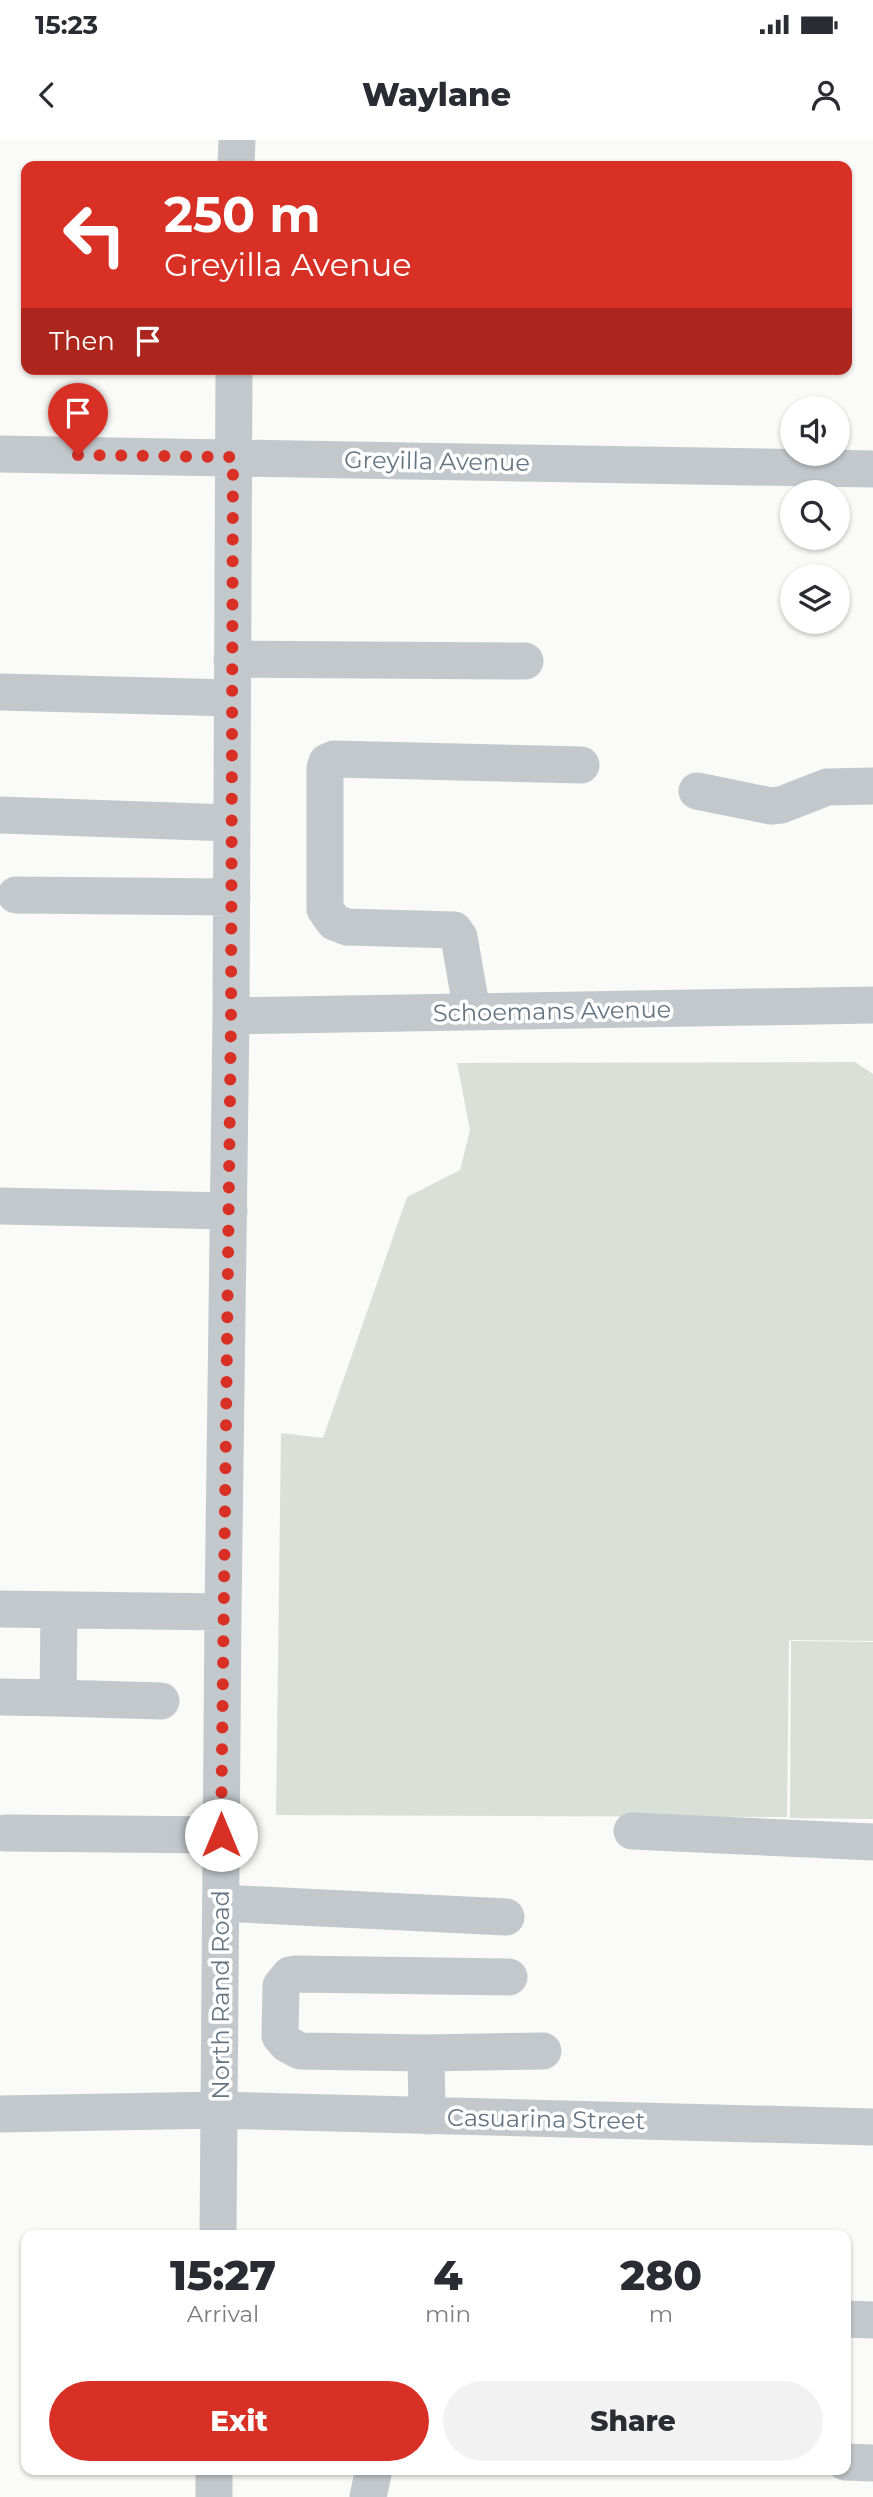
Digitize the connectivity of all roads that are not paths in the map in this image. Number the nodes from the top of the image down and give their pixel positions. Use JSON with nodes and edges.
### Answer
{"nodes":[{"id":1,"x":237,"y":140,"type":"edge"},
{"id":2,"x":236,"y":161,"type":"edge"},
{"id":3,"x":234,"y":375,"type":"edge"},
{"id":4,"x":0,"y":454,"type":"edge"},
{"id":5,"x":233,"y":457,"type":"junction"},
{"id":6,"x":873,"y":469,"type":"edge"},
{"id":7,"x":232,"y":659,"type":"junction"},
{"id":8,"x":526,"y":661,"type":"dead end"},
{"id":9,"x":0,"y":692,"type":"edge"},
{"id":10,"x":232,"y":698,"type":"junction"},
{"id":11,"x":582,"y":765,"type":"dead end"},
{"id":12,"x":873,"y":786,"type":"edge"},
{"id":13,"x":697,"y":791,"type":"dead end"},
{"id":14,"x":0,"y":815,"type":"edge"},
{"id":15,"x":231,"y":823,"type":"junction"},
{"id":16,"x":16,"y":895,"type":"dead end"},
{"id":17,"x":232,"y":897,"type":"junction"},
{"id":18,"x":873,"y":1005,"type":"edge"},
{"id":19,"x":472,"y":1012,"type":"junction"},
{"id":20,"x":231,"y":1016,"type":"junction"},
{"id":21,"x":0,"y":1206,"type":"edge"},
{"id":22,"x":229,"y":1211,"type":"junction"},
{"id":23,"x":0,"y":1609,"type":"edge"},
{"id":24,"x":60,"y":1610,"type":"junction"},
{"id":25,"x":223,"y":1612,"type":"junction"},
{"id":26,"x":0,"y":1697,"type":"edge"},
{"id":27,"x":58,"y":1698,"type":"junction"},
{"id":28,"x":160,"y":1700,"type":"dead end"},
{"id":29,"x":632,"y":1831,"type":"dead end"},
{"id":30,"x":5,"y":1833,"type":"dead end"},
{"id":31,"x":221,"y":1835,"type":"junction"},
{"id":32,"x":873,"y":1842,"type":"edge"},
{"id":33,"x":220,"y":1903,"type":"junction"},
{"id":34,"x":506,"y":1917,"type":"dead end"},
{"id":35,"x":509,"y":1977,"type":"dead end"},
{"id":36,"x":543,"y":2051,"type":"dead end"},
{"id":37,"x":426,"y":2053,"type":"junction"},
{"id":38,"x":219,"y":2110,"type":"junction"},
{"id":39,"x":0,"y":2115,"type":"edge"},
{"id":40,"x":427,"y":2116,"type":"junction"},
{"id":41,"x":873,"y":2127,"type":"edge"},
{"id":42,"x":218,"y":2230,"type":"edge"},
{"id":43,"x":851,"y":2319,"type":"edge"},
{"id":44,"x":873,"y":2320,"type":"edge"},
{"id":45,"x":851,"y":2462,"type":"edge"},
{"id":46,"x":873,"y":2463,"type":"edge"},
{"id":47,"x":215,"y":2475,"type":"edge"},
{"id":48,"x":373,"y":2475,"type":"edge"},
{"id":49,"x":214,"y":2497,"type":"edge"},
{"id":50,"x":368,"y":2497,"type":"edge"}],
"edges":[{"from":1,"to":2,"type":"street"},
{"from":3,"to":5,"type":"street","name":"North Rand Road"},
{"from":4,"to":5,"type":"street","name":"Greyilla Avenue"},
{"from":5,"to":6,"type":"street","name":"Greyilla Avenue"},
{"from":5,"to":7,"type":"street","name":"North Rand Road"},
{"from":7,"to":8,"type":"street"},
{"from":7,"to":10,"type":"street","name":"North Rand Road"},
{"from":9,"to":10,"type":"street"},
{"from":10,"to":15,"type":"street","name":"North Rand Road"},
{"from":11,"to":19,"type":"street"},
{"from":12,"to":13,"type":"street"},
{"from":14,"to":15,"type":"street"},
{"from":15,"to":17,"type":"street","name":"North Rand Road"},
{"from":16,"to":17,"type":"street"},
{"from":17,"to":20,"type":"street","name":"North Rand Road"},
{"from":18,"to":19,"type":"street","name":"Schoemans Avenue"},
{"from":19,"to":20,"type":"street","name":"Schoemans Avenue"},
{"from":20,"to":22,"type":"street","name":"North Rand Road"},
{"from":21,"to":22,"type":"street"},
{"from":22,"to":25,"type":"street","name":"North Rand Road"},
{"from":23,"to":24,"type":"street"},
{"from":24,"to":25,"type":"street"},
{"from":24,"to":27,"type":"street"},
{"from":25,"to":31,"type":"street","name":"North Rand Road"},
{"from":26,"to":27,"type":"street"},
{"from":27,"to":28,"type":"street"},
{"from":29,"to":32,"type":"street"},
{"from":30,"to":31,"type":"street"},
{"from":31,"to":33,"type":"street","name":"North Rand Road"},
{"from":33,"to":34,"type":"street"},
{"from":33,"to":38,"type":"street","name":"North Rand Road"},
{"from":35,"to":37,"type":"street"},
{"from":36,"to":37,"type":"street"},
{"from":37,"to":40,"type":"street"},
{"from":38,"to":39,"type":"street","name":"Casuarina Street"},
{"from":38,"to":40,"type":"street","name":"Casuarina Street"},
{"from":38,"to":42,"type":"street","name":"North Rand Road"},
{"from":40,"to":41,"type":"street","name":"Casuarina Street"},
{"from":43,"to":44,"type":"street"},
{"from":45,"to":46,"type":"street"},
{"from":47,"to":49,"type":"street"},
{"from":48,"to":50,"type":"street"}]}
